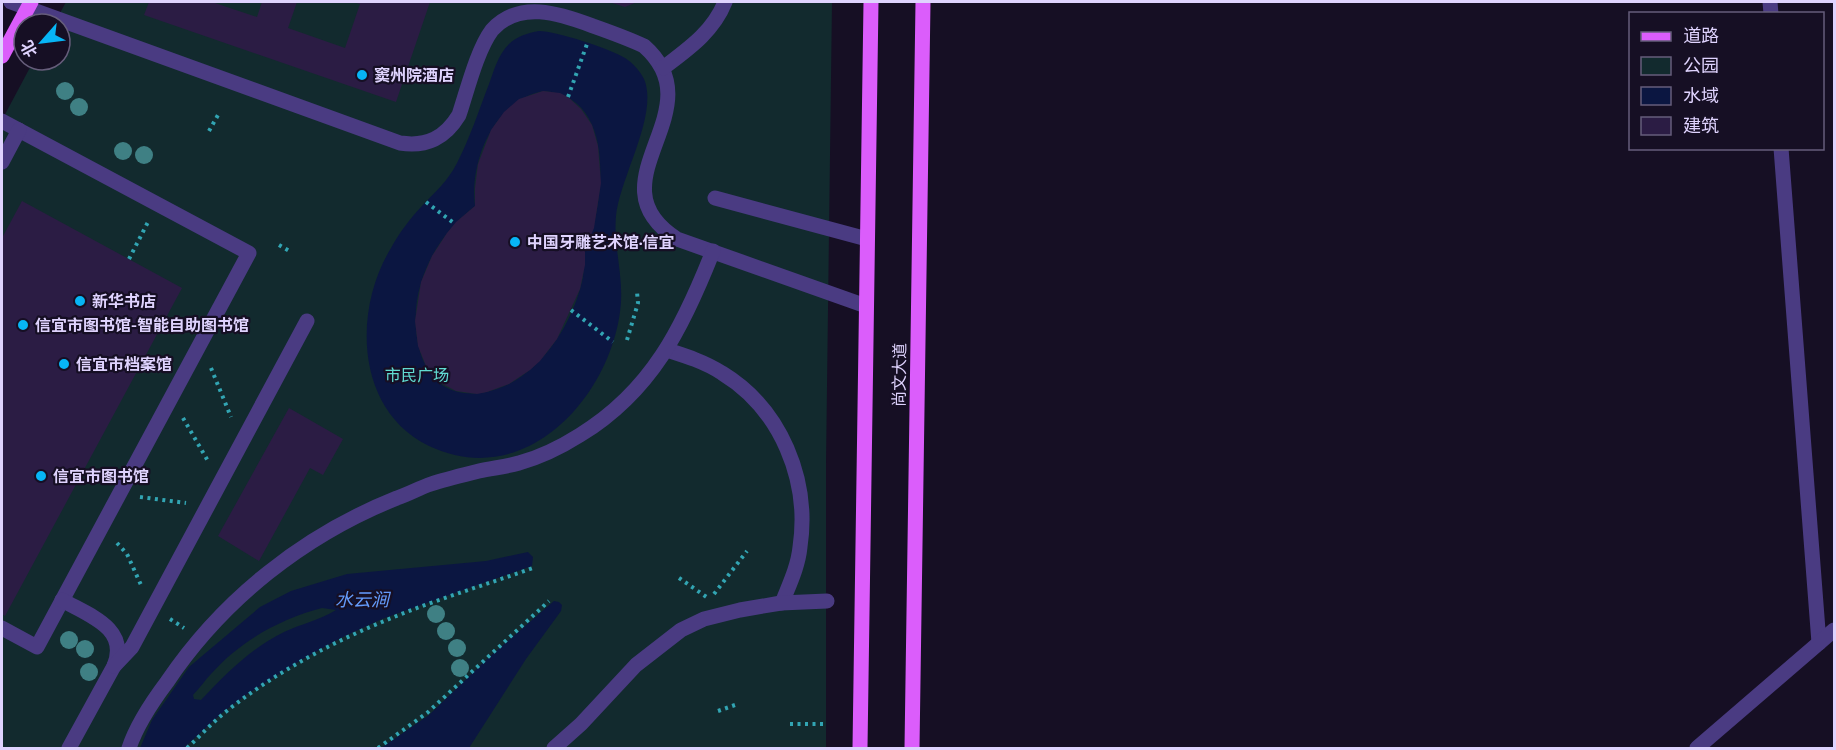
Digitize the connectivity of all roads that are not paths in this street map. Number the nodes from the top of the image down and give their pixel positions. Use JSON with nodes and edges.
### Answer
{"nodes":[{"id":1,"x":11,"y":2,"type":"edge"},
{"id":2,"x":725,"y":2,"type":"edge"},
{"id":3,"x":871,"y":2,"type":"edge"},
{"id":4,"x":923,"y":2,"type":"edge"},
{"id":5,"x":29,"y":4,"type":"edge"},
{"id":6,"x":2,"y":56,"type":"edge"},
{"id":7,"x":663,"y":68,"type":"junction"},
{"id":8,"x":2,"y":121,"type":"edge"},
{"id":9,"x":19,"y":130,"type":"junction"},
{"id":10,"x":1781,"y":150,"type":"edge"},
{"id":11,"x":2,"y":162,"type":"edge"},
{"id":12,"x":716,"y":198,"type":"dead end"},
{"id":13,"x":867,"y":239,"type":"junction"},
{"id":14,"x":713,"y":251,"type":"junction"},
{"id":15,"x":866,"y":306,"type":"junction"},
{"id":16,"x":307,"y":321,"type":"dead end"},
{"id":17,"x":667,"y":350,"type":"junction"},
{"id":18,"x":62,"y":600,"type":"junction"},
{"id":19,"x":827,"y":601,"type":"dead end"},
{"id":20,"x":782,"y":603,"type":"junction"},
{"id":21,"x":2,"y":628,"type":"edge"},
{"id":22,"x":1834,"y":630,"type":"edge"},
{"id":23,"x":1819,"y":643,"type":"junction"},
{"id":24,"x":114,"y":666,"type":"junction"},
{"id":25,"x":69,"y":748,"type":"edge"},
{"id":26,"x":129,"y":748,"type":"edge"},
{"id":27,"x":554,"y":748,"type":"edge"},
{"id":28,"x":860,"y":748,"type":"edge"},
{"id":29,"x":912,"y":748,"type":"edge"},
{"id":30,"x":1697,"y":748,"type":"edge"}],
"edges":[{"from":1,"to":5,"type":"street"},
{"from":2,"to":7,"type":"street"},
{"from":3,"to":13,"type":"main road","name":"尚文大道"},
{"from":4,"to":29,"type":"main road","name":"尚文大道"},
{"from":5,"to":6,"type":"main road"},
{"from":5,"to":7,"type":"street"},
{"from":7,"to":14,"type":"street"},
{"from":8,"to":9,"type":"street"},
{"from":9,"to":11,"type":"street"},
{"from":9,"to":18,"type":"street"},
{"from":10,"to":23,"type":"street"},
{"from":12,"to":13,"type":"street"},
{"from":13,"to":15,"type":"main road","name":"尚文大道"},
{"from":14,"to":15,"type":"street"},
{"from":14,"to":17,"type":"street"},
{"from":15,"to":28,"type":"main road","name":"尚文大道"},
{"from":16,"to":24,"type":"street"},
{"from":17,"to":20,"type":"street"},
{"from":17,"to":26,"type":"street"},
{"from":18,"to":21,"type":"street"},
{"from":18,"to":24,"type":"street"},
{"from":19,"to":20,"type":"street"},
{"from":20,"to":27,"type":"street"},
{"from":22,"to":23,"type":"street"},
{"from":23,"to":30,"type":"street"},
{"from":24,"to":25,"type":"street"}]}
